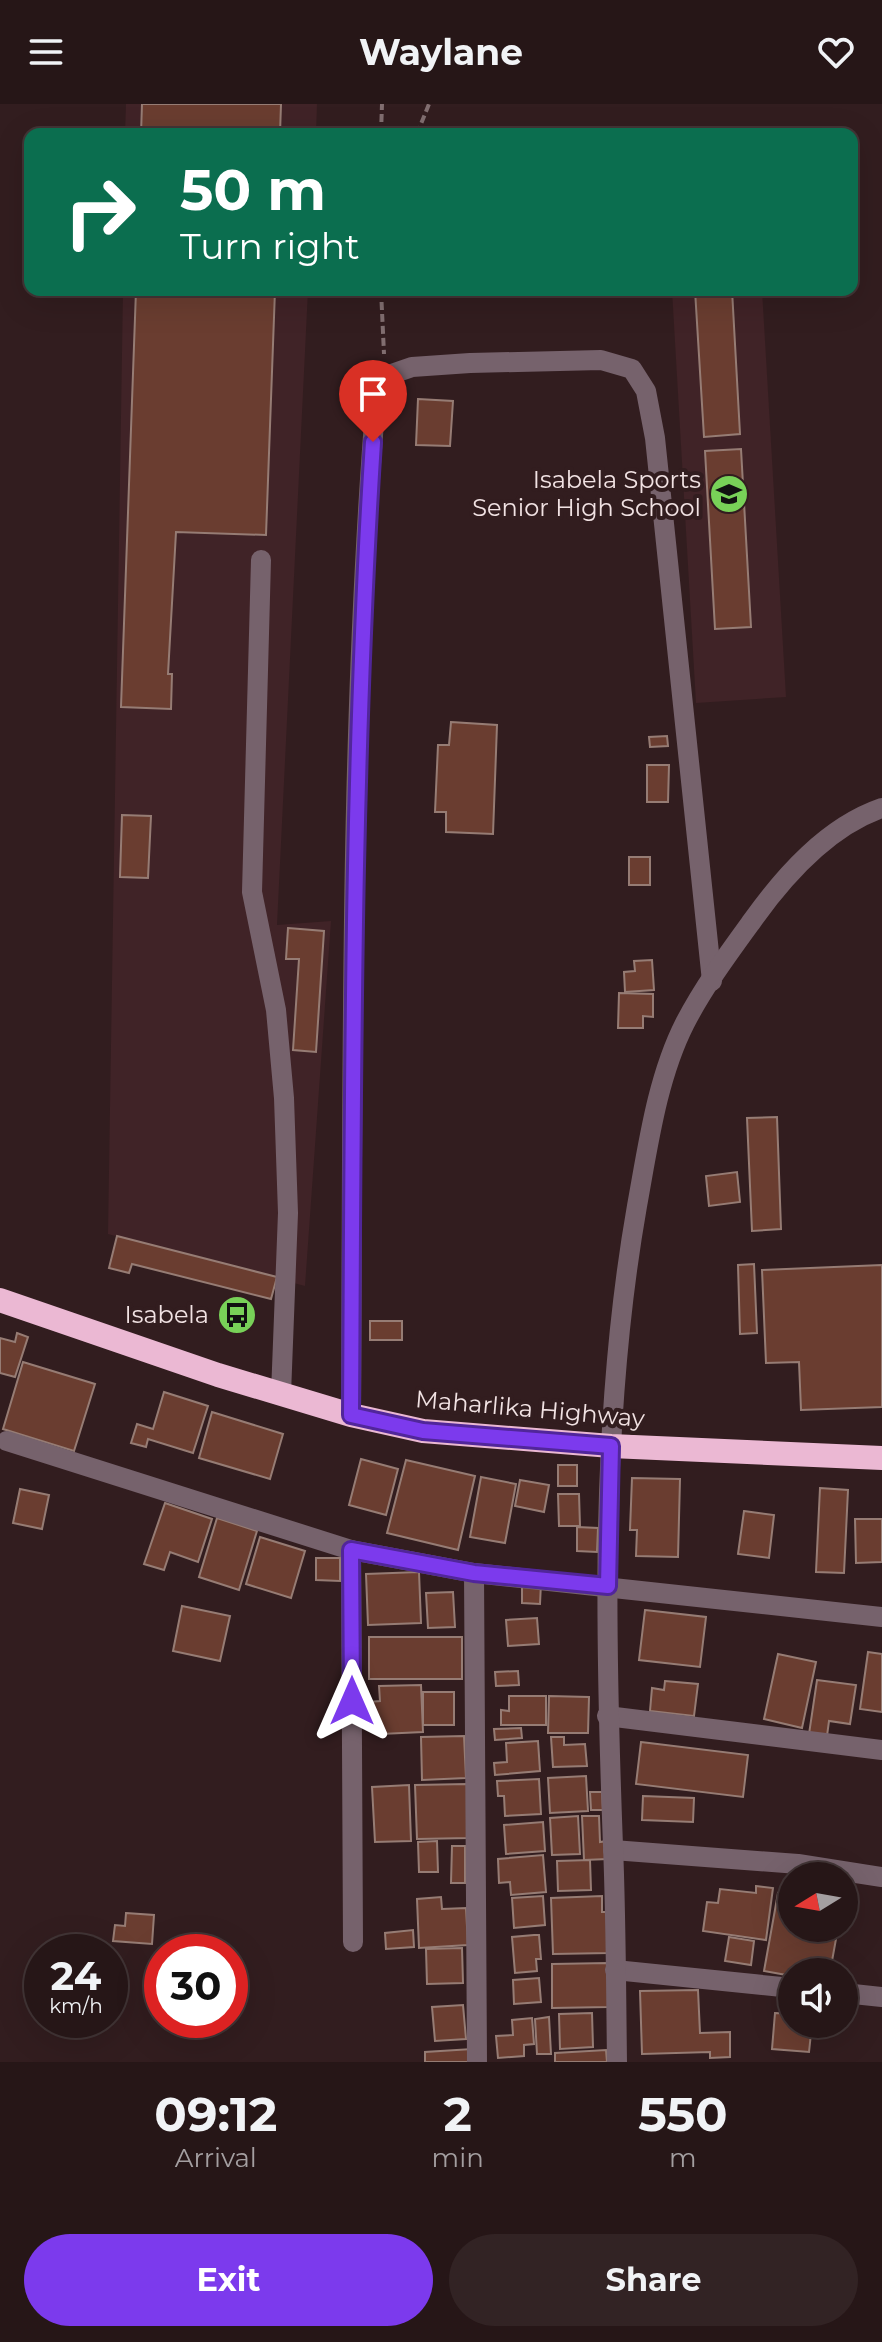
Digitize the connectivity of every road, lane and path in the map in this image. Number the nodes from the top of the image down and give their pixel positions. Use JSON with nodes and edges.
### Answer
{"nodes":[{"id":1,"x":382,"y":104,"type":"edge"},
{"id":2,"x":429,"y":104,"type":"edge"},
{"id":3,"x":381,"y":128,"type":"edge"},
{"id":4,"x":419,"y":128,"type":"edge"},
{"id":5,"x":381,"y":296,"type":"edge"},
{"id":6,"x":386,"y":376,"type":"junction"},
{"id":7,"x":261,"y":560,"type":"dead end"},
{"id":8,"x":882,"y":808,"type":"edge"},
{"id":9,"x":712,"y":981,"type":"junction"},
{"id":10,"x":0,"y":1300,"type":"edge"},
{"id":11,"x":281,"y":1394,"type":"junction"},
{"id":12,"x":351,"y":1415,"type":"junction"},
{"id":13,"x":7,"y":1441,"type":"dead end"},
{"id":14,"x":611,"y":1446,"type":"junction"},
{"id":15,"x":882,"y":1458,"type":"edge"},
{"id":16,"x":351,"y":1550,"type":"junction"},
{"id":17,"x":474,"y":1573,"type":"junction"},
{"id":18,"x":608,"y":1586,"type":"junction"},
{"id":19,"x":882,"y":1617,"type":"edge"},
{"id":20,"x":607,"y":1716,"type":"junction"},
{"id":21,"x":882,"y":1750,"type":"edge"},
{"id":22,"x":613,"y":1850,"type":"junction"},
{"id":23,"x":882,"y":1877,"type":"edge"},
{"id":24,"x":353,"y":1942,"type":"dead end"},
{"id":25,"x":615,"y":1970,"type":"junction"},
{"id":26,"x":778,"y":1987,"type":"edge"},
{"id":27,"x":858,"y":1994,"type":"edge"},
{"id":28,"x":882,"y":1997,"type":"edge"},
{"id":29,"x":477,"y":2062,"type":"edge"},
{"id":30,"x":617,"y":2062,"type":"edge"}],
"edges":[{"from":1,"to":3,"type":"path"},
{"from":2,"to":4,"type":"path"},
{"from":5,"to":6,"type":"path"},
{"from":6,"to":9,"type":"street"},
{"from":6,"to":12,"type":"street"},
{"from":7,"to":11,"type":"street"},
{"from":8,"to":9,"type":"street"},
{"from":9,"to":14,"type":"street"},
{"from":10,"to":11,"type":"highway","name":"Maharlika Highway"},
{"from":11,"to":12,"type":"highway","name":"Maharlika Highway"},
{"from":12,"to":14,"type":"highway","name":"Maharlika Highway"},
{"from":13,"to":16,"type":"street"},
{"from":14,"to":15,"type":"highway","name":"Maharlika Highway"},
{"from":14,"to":18,"type":"street"},
{"from":16,"to":17,"type":"street"},
{"from":16,"to":24,"type":"street"},
{"from":17,"to":18,"type":"street"},
{"from":17,"to":29,"type":"street"},
{"from":18,"to":19,"type":"street"},
{"from":18,"to":20,"type":"street"},
{"from":20,"to":21,"type":"street"},
{"from":20,"to":22,"type":"street"},
{"from":22,"to":23,"type":"street"},
{"from":22,"to":25,"type":"street"},
{"from":25,"to":26,"type":"street"},
{"from":25,"to":30,"type":"street"},
{"from":27,"to":28,"type":"street"}]}
